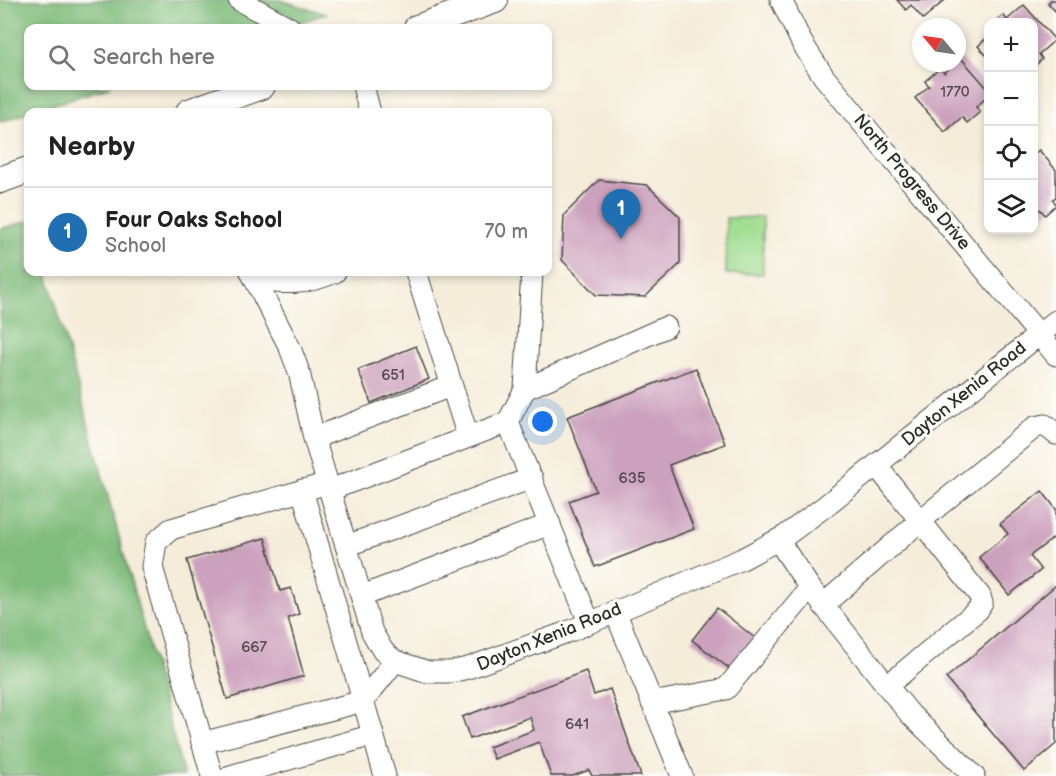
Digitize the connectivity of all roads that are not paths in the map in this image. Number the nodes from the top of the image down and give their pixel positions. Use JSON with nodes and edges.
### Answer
{"nodes":[{"id":1,"x":239,"y":0,"type":"edge"},
{"id":2,"x":495,"y":0,"type":"edge"},
{"id":3,"x":781,"y":0,"type":"edge"},
{"id":4,"x":283,"y":24,"type":"edge"},
{"id":5,"x":428,"y":24,"type":"edge"},
{"id":6,"x":251,"y":90,"type":"edge"},
{"id":7,"x":200,"y":108,"type":"edge"},
{"id":8,"x":24,"y":171,"type":"edge"},
{"id":9,"x":0,"y":180,"type":"edge"},
{"id":10,"x":253,"y":276,"type":"edge"},
{"id":11,"x":326,"y":276,"type":"edge"},
{"id":12,"x":417,"y":276,"type":"edge"},
{"id":13,"x":532,"y":276,"type":"edge"},
{"id":14,"x":1056,"y":321,"type":"edge"},
{"id":15,"x":666,"y":327,"type":"dead end"},
{"id":16,"x":1039,"y":335,"type":"junction"},
{"id":17,"x":1056,"y":355,"type":"edge"},
{"id":18,"x":451,"y":386,"type":"junction"},
{"id":19,"x":525,"y":390,"type":"junction"},
{"id":20,"x":508,"y":422,"type":"junction"},
{"id":21,"x":1056,"y":434,"type":"edge"},
{"id":22,"x":468,"y":437,"type":"junction"},
{"id":23,"x":315,"y":438,"type":"junction"},
{"id":24,"x":876,"y":465,"type":"junction"},
{"id":25,"x":532,"y":478,"type":"junction"},
{"id":26,"x":329,"y":487,"type":"junction"},
{"id":27,"x":302,"y":490,"type":"junction"},
{"id":28,"x":920,"y":521,"type":"junction"},
{"id":29,"x":550,"y":524,"type":"junction"},
{"id":30,"x":778,"y":540,"type":"junction"},
{"id":31,"x":346,"y":546,"type":"junction"},
{"id":32,"x":810,"y":588,"type":"junction"},
{"id":33,"x":362,"y":596,"type":"junction"},
{"id":34,"x":823,"y":605,"type":"junction"},
{"id":35,"x":615,"y":611,"type":"junction"},
{"id":36,"x":589,"y":622,"type":"junction"},
{"id":37,"x":395,"y":661,"type":"junction"},
{"id":38,"x":887,"y":686,"type":"junction"},
{"id":39,"x":363,"y":701,"type":"junction"},
{"id":40,"x":652,"y":703,"type":"junction"},
{"id":41,"x":373,"y":735,"type":"junction"},
{"id":42,"x":202,"y":743,"type":"junction"},
{"id":43,"x":212,"y":776,"type":"edge"},
{"id":44,"x":230,"y":776,"type":"edge"},
{"id":45,"x":385,"y":776,"type":"edge"},
{"id":46,"x":682,"y":776,"type":"edge"},
{"id":47,"x":974,"y":776,"type":"edge"}],
"edges":[{"from":1,"to":4,"type":"street"},
{"from":2,"to":5,"type":"main road"},
{"from":3,"to":16,"type":"street","name":"North Progress Drive"},
{"from":6,"to":7,"type":"main road"},
{"from":8,"to":9,"type":"main road"},
{"from":10,"to":11,"type":"street"},
{"from":10,"to":23,"type":"street"},
{"from":12,"to":18,"type":"street"},
{"from":13,"to":19,"type":"street"},
{"from":14,"to":16,"type":"street","name":"Dayton Xenia Road"},
{"from":15,"to":19,"type":"street"},
{"from":16,"to":17,"type":"street","name":"North Progress Drive"},
{"from":16,"to":24,"type":"street","name":"Dayton Xenia Road"},
{"from":18,"to":22,"type":"street"},
{"from":18,"to":23,"type":"street"},
{"from":19,"to":20,"type":"street"},
{"from":20,"to":22,"type":"street"},
{"from":20,"to":25,"type":"street"},
{"from":21,"to":28,"type":"street"},
{"from":22,"to":26,"type":"street"},
{"from":23,"to":26,"type":"street"},
{"from":24,"to":28,"type":"street"},
{"from":24,"to":30,"type":"street","name":"Dayton Xenia Road"},
{"from":25,"to":29,"type":"street"},
{"from":25,"to":31,"type":"street"},
{"from":26,"to":27,"type":"street"},
{"from":26,"to":31,"type":"street"},
{"from":27,"to":39,"type":"street"},
{"from":27,"to":42,"type":"street"},
{"from":28,"to":34,"type":"street"},
{"from":28,"to":38,"type":"street"},
{"from":29,"to":33,"type":"street"},
{"from":29,"to":36,"type":"street"},
{"from":30,"to":32,"type":"street"},
{"from":30,"to":35,"type":"street","name":"Dayton Xenia Road"},
{"from":31,"to":33,"type":"street"},
{"from":32,"to":34,"type":"street"},
{"from":32,"to":40,"type":"street"},
{"from":33,"to":37,"type":"street"},
{"from":34,"to":38,"type":"street"},
{"from":35,"to":36,"type":"street","name":"Dayton Xenia Road"},
{"from":35,"to":40,"type":"street"},
{"from":36,"to":37,"type":"street","name":"Dayton Xenia Road"},
{"from":37,"to":39,"type":"street"},
{"from":38,"to":47,"type":"street"},
{"from":39,"to":41,"type":"street"},
{"from":39,"to":42,"type":"street"},
{"from":40,"to":46,"type":"street"},
{"from":41,"to":44,"type":"street"},
{"from":41,"to":45,"type":"street"},
{"from":42,"to":43,"type":"street"}]}
